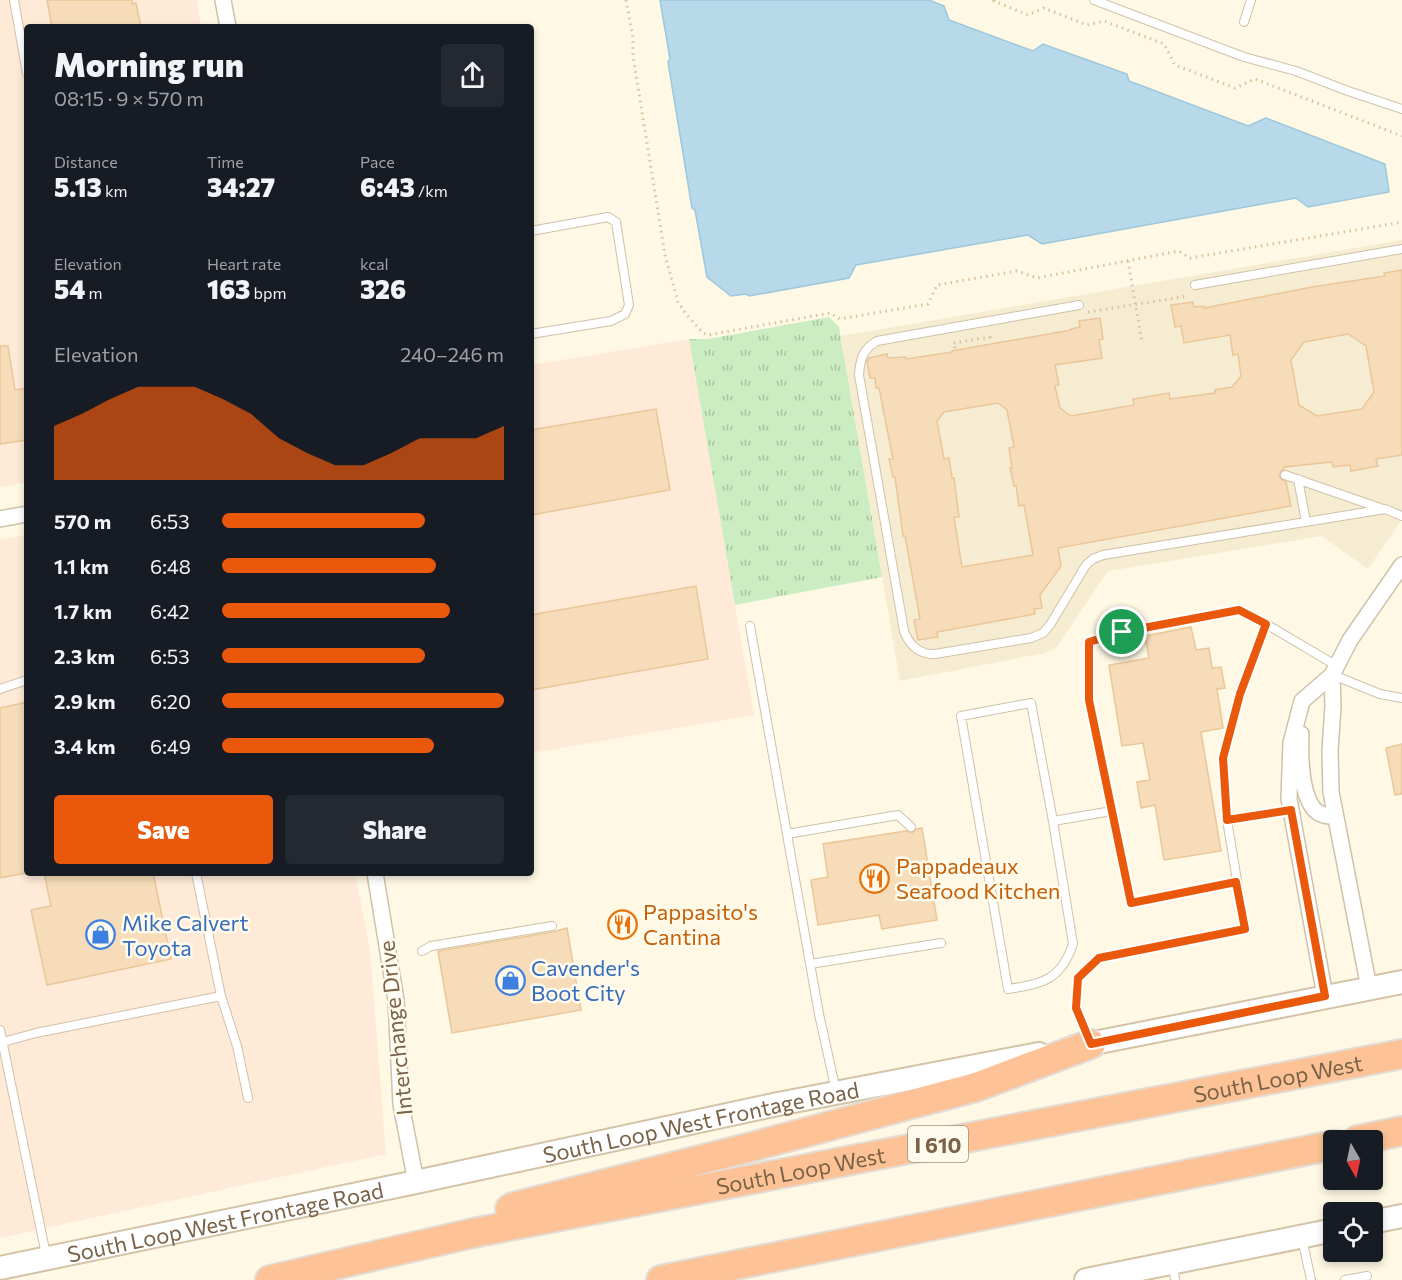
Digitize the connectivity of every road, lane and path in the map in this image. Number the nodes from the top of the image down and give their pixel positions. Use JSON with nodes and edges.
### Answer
{"nodes":[{"id":1,"x":14,"y":0,"type":"edge"},
{"id":2,"x":223,"y":0,"type":"edge"},
{"id":3,"x":626,"y":0,"type":"edge"},
{"id":4,"x":994,"y":0,"type":"edge"},
{"id":5,"x":1094,"y":0,"type":"edge"},
{"id":6,"x":1251,"y":0,"type":"edge"},
{"id":7,"x":1244,"y":22,"type":"dead end"},
{"id":8,"x":227,"y":24,"type":"edge"},
{"id":9,"x":24,"y":56,"type":"edge"},
{"id":10,"x":1402,"y":109,"type":"edge"},
{"id":11,"x":1402,"y":136,"type":"edge"},
{"id":12,"x":1402,"y":222,"type":"edge"},
{"id":13,"x":534,"y":230,"type":"edge"},
{"id":14,"x":1402,"y":249,"type":"edge"},
{"id":15,"x":1128,"y":261,"type":"junction"},
{"id":16,"x":1195,"y":285,"type":"dead end"},
{"id":17,"x":1189,"y":295,"type":"dead end"},
{"id":18,"x":1135,"y":304,"type":"junction"},
{"id":19,"x":1080,"y":309,"type":"joint"},
{"id":20,"x":988,"y":330,"type":"dead end"},
{"id":21,"x":534,"y":334,"type":"edge"},
{"id":22,"x":1142,"y":342,"type":"dead end"},
{"id":23,"x":956,"y":348,"type":"dead end"},
{"id":24,"x":1285,"y":475,"type":"dead end"},
{"id":25,"x":1298,"y":479,"type":"junction"},
{"id":26,"x":1385,"y":509,"type":"junction"},
{"id":27,"x":24,"y":515,"type":"edge"},
{"id":28,"x":1402,"y":516,"type":"edge"},
{"id":29,"x":0,"y":519,"type":"edge"},
{"id":30,"x":1306,"y":522,"type":"junction"},
{"id":31,"x":1402,"y":565,"type":"edge"},
{"id":32,"x":1266,"y":624,"type":"junction"},
{"id":33,"x":750,"y":626,"type":"dead end"},
{"id":34,"x":1335,"y":670,"type":"junction"},
{"id":35,"x":24,"y":681,"type":"edge"},
{"id":36,"x":0,"y":688,"type":"edge"},
{"id":37,"x":1402,"y":698,"type":"edge"},
{"id":38,"x":1302,"y":701,"type":"junction"},
{"id":39,"x":1291,"y":810,"type":"junction"},
{"id":40,"x":1112,"y":811,"type":"junction"},
{"id":41,"x":1335,"y":817,"type":"junction"},
{"id":42,"x":1227,"y":820,"type":"junction"},
{"id":43,"x":1053,"y":821,"type":"junction"},
{"id":44,"x":911,"y":827,"type":"dead end"},
{"id":45,"x":787,"y":834,"type":"junction"},
{"id":46,"x":197,"y":876,"type":"edge"},
{"id":47,"x":375,"y":876,"type":"edge"},
{"id":48,"x":1236,"y":882,"type":"junction"},
{"id":49,"x":552,"y":926,"type":"dead end"},
{"id":50,"x":941,"y":943,"type":"dead end"},
{"id":51,"x":422,"y":951,"type":"dead end"},
{"id":52,"x":810,"y":964,"type":"junction"},
{"id":53,"x":1402,"y":982,"type":"edge"},
{"id":54,"x":1369,"y":988,"type":"junction"},
{"id":55,"x":221,"y":996,"type":"junction"},
{"id":56,"x":1325,"y":996,"type":"junction"},
{"id":57,"x":0,"y":1030,"type":"edge"},
{"id":58,"x":3,"y":1042,"type":"junction"},
{"id":59,"x":1091,"y":1044,"type":"junction"},
{"id":60,"x":1402,"y":1054,"type":"edge"},
{"id":61,"x":836,"y":1092,"type":"junction"},
{"id":62,"x":248,"y":1098,"type":"dead end"},
{"id":63,"x":1402,"y":1131,"type":"edge"},
{"id":64,"x":1383,"y":1135,"type":"edge"},
{"id":65,"x":1323,"y":1147,"type":"edge"},
{"id":66,"x":416,"y":1182,"type":"junction"},
{"id":67,"x":1402,"y":1216,"type":"edge"},
{"id":68,"x":1383,"y":1220,"type":"edge"},
{"id":69,"x":1323,"y":1232,"type":"edge"},
{"id":70,"x":473,"y":1233,"type":"junction"},
{"id":71,"x":1302,"y":1236,"type":"junction"},
{"id":72,"x":47,"y":1258,"type":"junction"},
{"id":73,"x":0,"y":1269,"type":"edge"},
{"id":74,"x":1174,"y":1271,"type":"edge"},
{"id":75,"x":1367,"y":1276,"type":"dead end"},
{"id":76,"x":270,"y":1280,"type":"edge"},
{"id":77,"x":661,"y":1280,"type":"edge"},
{"id":78,"x":1089,"y":1280,"type":"edge"},
{"id":79,"x":1311,"y":1280,"type":"edge"},
{"id":80,"x":1345,"y":1280,"type":"edge"}],
"edges":[{"from":1,"to":9,"type":"lane"},
{"from":2,"to":8,"type":"street"},
{"from":3,"to":15,"type":"path"},
{"from":4,"to":11,"type":"path"},
{"from":5,"to":10,"type":"lane"},
{"from":6,"to":7,"type":"lane"},
{"from":12,"to":15,"type":"path"},
{"from":13,"to":21,"type":"lane"},
{"from":14,"to":16,"type":"lane"},
{"from":15,"to":18,"type":"path"},
{"from":17,"to":18,"type":"path"},
{"from":18,"to":19,"type":"path"},
{"from":18,"to":22,"type":"path"},
{"from":19,"to":30,"type":"lane"},
{"from":20,"to":23,"type":"path"},
{"from":24,"to":25,"type":"lane"},
{"from":25,"to":26,"type":"lane"},
{"from":25,"to":30,"type":"lane"},
{"from":26,"to":28,"type":"lane"},
{"from":26,"to":30,"type":"lane"},
{"from":27,"to":29,"type":"street"},
{"from":31,"to":34,"type":"street"},
{"from":32,"to":34,"type":"lane"},
{"from":32,"to":40,"type":"lane"},
{"from":32,"to":42,"type":"lane"},
{"from":33,"to":45,"type":"lane"},
{"from":34,"to":37,"type":"lane"},
{"from":34,"to":38,"type":"street"},
{"from":34,"to":41,"type":"street"},
{"from":35,"to":36,"type":"lane"},
{"from":38,"to":39,"type":"street"},
{"from":38,"to":41,"type":"street"},
{"from":39,"to":42,"type":"lane"},
{"from":39,"to":56,"type":"street"},
{"from":40,"to":43,"type":"lane"},
{"from":40,"to":48,"type":"lane"},
{"from":41,"to":54,"type":"street"},
{"from":42,"to":48,"type":"lane"},
{"from":43,"to":43,"type":"lane"},
{"from":44,"to":45,"type":"lane"},
{"from":45,"to":52,"type":"lane"},
{"from":46,"to":55,"type":"lane"},
{"from":47,"to":66,"type":"street","name":"Interchange Drive"},
{"from":48,"to":59,"type":"lane"},
{"from":49,"to":51,"type":"lane"},
{"from":50,"to":52,"type":"lane"},
{"from":52,"to":61,"type":"lane"},
{"from":53,"to":54,"type":"main road","name":"South Loop West Frontage Road"},
{"from":54,"to":56,"type":"main road","name":"South Loop West Frontage Road"},
{"from":55,"to":58,"type":"lane"},
{"from":55,"to":62,"type":"lane"},
{"from":56,"to":59,"type":"main road","name":"South Loop West Frontage Road"},
{"from":57,"to":58,"type":"lane"},
{"from":58,"to":72,"type":"lane"},
{"from":59,"to":61,"type":"main road","name":"South Loop West Frontage Road"},
{"from":59,"to":70,"type":"highway"},
{"from":60,"to":70,"type":"highway","name":"South Loop West","number":"I 610"},
{"from":61,"to":66,"type":"main road","name":"South Loop West Frontage Road"},
{"from":63,"to":64,"type":"highway"},
{"from":65,"to":77,"type":"highway"},
{"from":66,"to":72,"type":"main road","name":"South Loop West Frontage Road"},
{"from":67,"to":68,"type":"main road"},
{"from":69,"to":71,"type":"main road"},
{"from":70,"to":76,"type":"highway","name":"South Loop West","number":"I 610"},
{"from":71,"to":74,"type":"main road"},
{"from":71,"to":79,"type":"lane"},
{"from":72,"to":73,"type":"main road","name":"South Loop West Frontage Road"},
{"from":74,"to":78,"type":"main road"},
{"from":75,"to":80,"type":"lane"}]}
